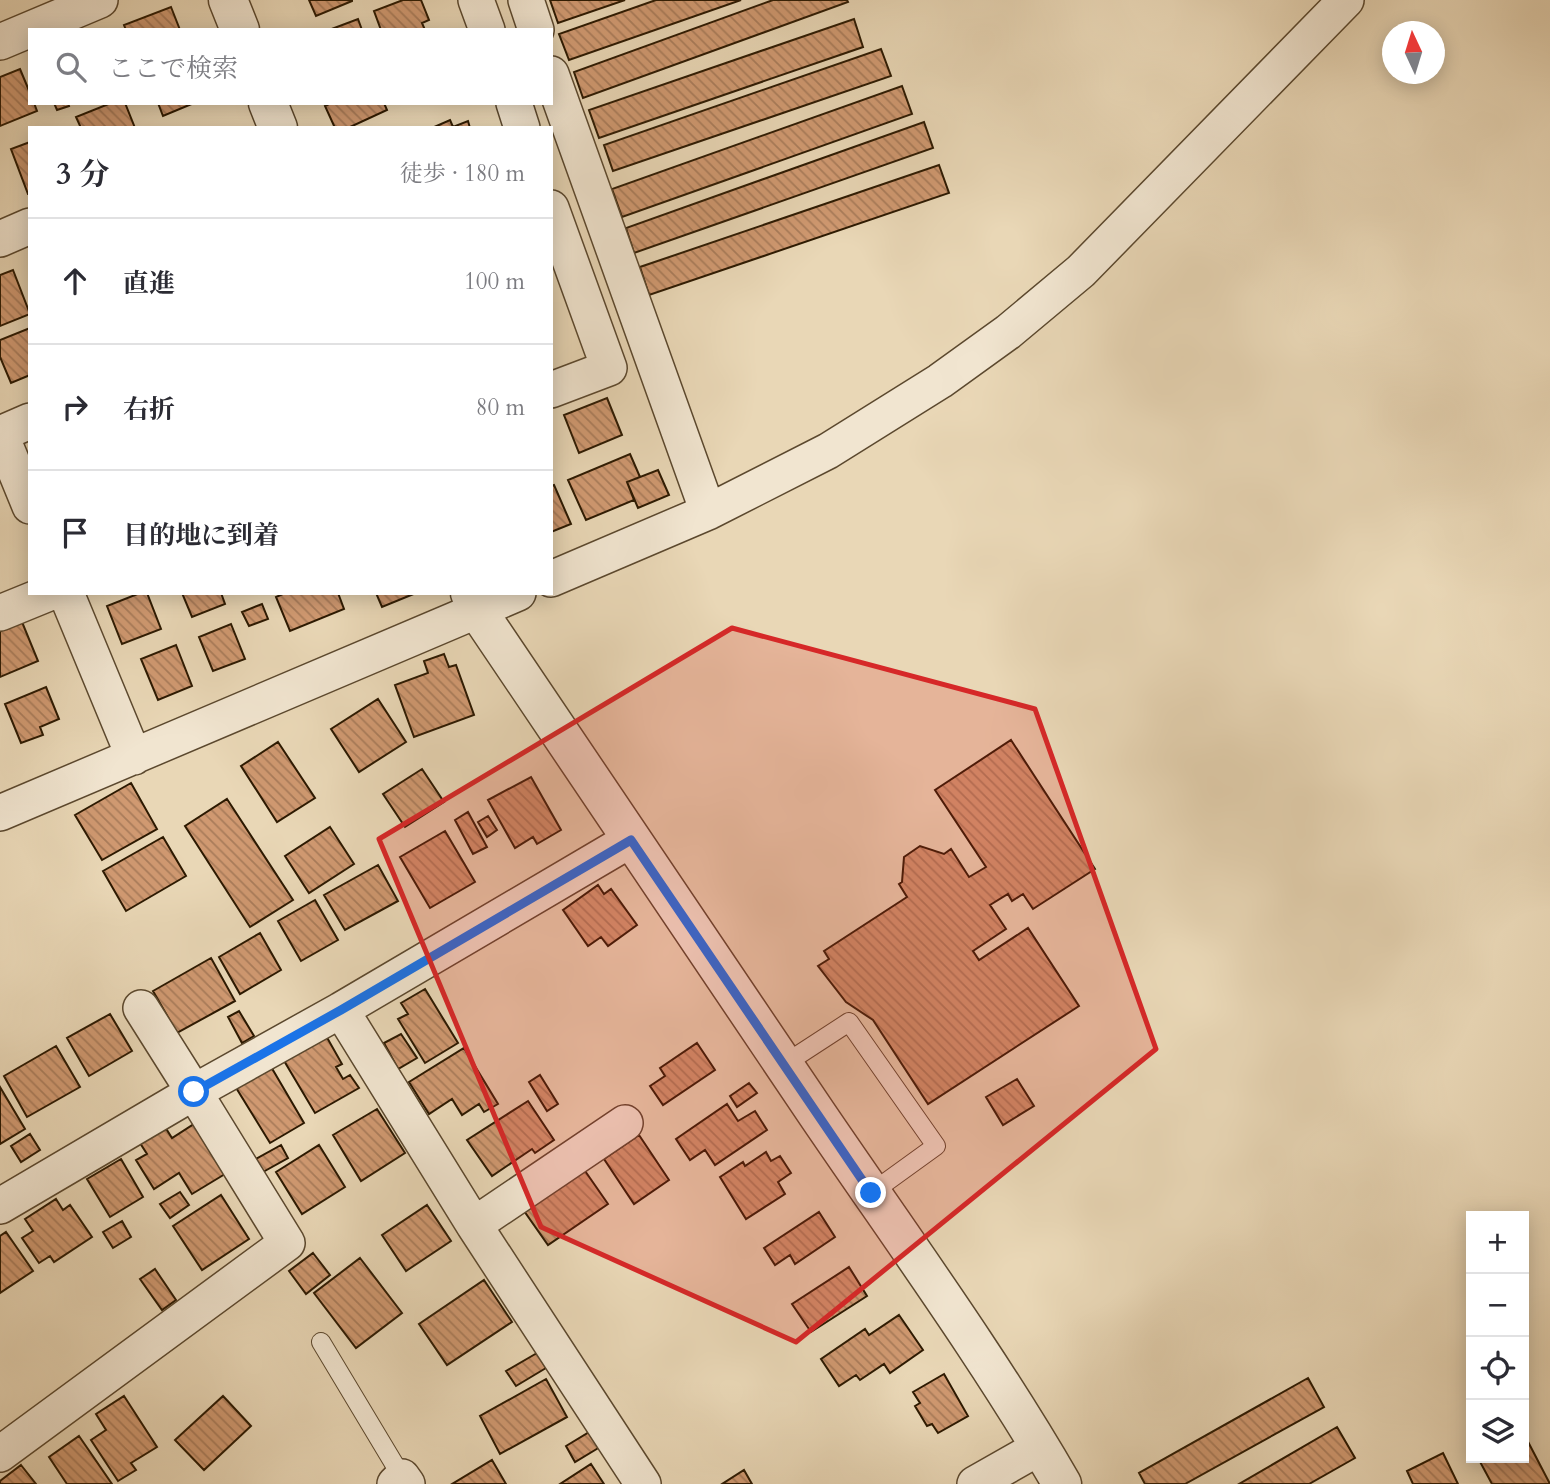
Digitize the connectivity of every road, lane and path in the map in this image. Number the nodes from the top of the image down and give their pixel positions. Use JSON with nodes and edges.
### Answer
{"nodes":[{"id":1,"x":100,"y":0,"type":"edge"},
{"id":2,"x":228,"y":0,"type":"edge"},
{"id":3,"x":476,"y":0,"type":"edge"},
{"id":4,"x":526,"y":0,"type":"edge"},
{"id":5,"x":1346,"y":0,"type":"edge"},
{"id":6,"x":33,"y":28,"type":"edge"},
{"id":7,"x":239,"y":28,"type":"edge"},
{"id":8,"x":486,"y":28,"type":"edge"},
{"id":9,"x":535,"y":28,"type":"edge"},
{"id":10,"x":28,"y":30,"type":"edge"},
{"id":11,"x":0,"y":42,"type":"edge"},
{"id":12,"x":553,"y":80,"type":"edge"},
{"id":13,"x":515,"y":105,"type":"edge"},
{"id":14,"x":521,"y":126,"type":"edge"},
{"id":15,"x":553,"y":214,"type":"edge"},
{"id":16,"x":28,"y":227,"type":"edge"},
{"id":17,"x":0,"y":239,"type":"edge"},
{"id":18,"x":553,"y":389,"type":"edge"},
{"id":19,"x":28,"y":422,"type":"edge"},
{"id":20,"x":0,"y":434,"type":"edge"},
{"id":21,"x":28,"y":501,"type":"edge"},
{"id":22,"x":708,"y":512,"type":"junction"},
{"id":23,"x":553,"y":578,"type":"edge"},
{"id":24,"x":44,"y":595,"type":"edge"},
{"id":25,"x":67,"y":595,"type":"edge"},
{"id":26,"x":508,"y":595,"type":"edge"},
{"id":27,"x":474,"y":602,"type":"edge"},
{"id":28,"x":0,"y":613,"type":"edge"},
{"id":29,"x":134,"y":757,"type":"junction"},
{"id":30,"x":0,"y":813,"type":"edge"},
{"id":31,"x":631,"y":840,"type":"junction"},
{"id":32,"x":141,"y":1008,"type":"dead end"},
{"id":33,"x":341,"y":1010,"type":"junction"},
{"id":34,"x":783,"y":1065,"type":"junction"},
{"id":35,"x":194,"y":1092,"type":"junction"},
{"id":36,"x":625,"y":1123,"type":"dead end"},
{"id":37,"x":871,"y":1193,"type":"junction"},
{"id":38,"x":0,"y":1206,"type":"edge"},
{"id":39,"x":474,"y":1225,"type":"junction"},
{"id":40,"x":321,"y":1342,"type":"dead end"},
{"id":41,"x":1040,"y":1447,"type":"junction"},
{"id":42,"x":0,"y":1454,"type":"edge"},
{"id":43,"x":401,"y":1482,"type":"edge"},
{"id":44,"x":643,"y":1484,"type":"edge"},
{"id":45,"x":975,"y":1484,"type":"edge"},
{"id":46,"x":1062,"y":1484,"type":"edge"}],
"edges":[{"from":1,"to":6,"type":"street"},
{"from":2,"to":7,"type":"street"},
{"from":3,"to":8,"type":"street"},
{"from":4,"to":9,"type":"street"},
{"from":5,"to":22,"type":"street"},
{"from":10,"to":11,"type":"street"},
{"from":12,"to":22,"type":"street"},
{"from":13,"to":14,"type":"street"},
{"from":15,"to":18,"type":"street"},
{"from":16,"to":17,"type":"street"},
{"from":19,"to":20,"type":"street"},
{"from":20,"to":21,"type":"street"},
{"from":22,"to":23,"type":"street"},
{"from":24,"to":28,"type":"street"},
{"from":25,"to":29,"type":"street"},
{"from":26,"to":27,"type":"street"},
{"from":27,"to":29,"type":"street"},
{"from":27,"to":31,"type":"street"},
{"from":29,"to":30,"type":"street"},
{"from":31,"to":33,"type":"street"},
{"from":31,"to":34,"type":"street"},
{"from":32,"to":35,"type":"street"},
{"from":33,"to":35,"type":"street"},
{"from":33,"to":39,"type":"street"},
{"from":34,"to":37,"type":"street"},
{"from":34,"to":37,"type":"lane"},
{"from":35,"to":38,"type":"street"},
{"from":35,"to":42,"type":"street"},
{"from":36,"to":39,"type":"street"},
{"from":37,"to":41,"type":"street"},
{"from":39,"to":44,"type":"street"},
{"from":40,"to":43,"type":"lane"},
{"from":41,"to":45,"type":"street"},
{"from":41,"to":46,"type":"street"}]}
